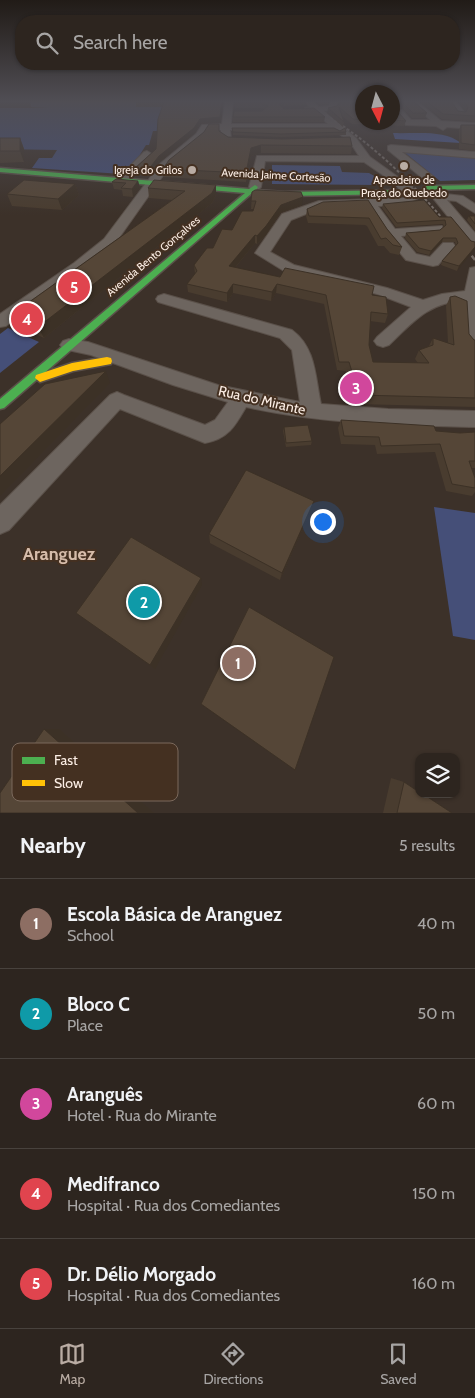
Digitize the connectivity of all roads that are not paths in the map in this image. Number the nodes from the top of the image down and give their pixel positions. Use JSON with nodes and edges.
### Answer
{"nodes":[{"id":1,"x":196,"y":139,"type":"edge"},
{"id":2,"x":353,"y":140,"type":"joint"},
{"id":3,"x":335,"y":141,"type":"edge"},
{"id":4,"x":254,"y":149,"type":"edge"},
{"id":5,"x":147,"y":154,"type":"edge"},
{"id":6,"x":475,"y":155,"type":"edge"},
{"id":7,"x":261,"y":158,"type":"junction"},
{"id":8,"x":366,"y":159,"type":"junction"},
{"id":9,"x":0,"y":170,"type":"edge"},
{"id":10,"x":122,"y":180,"type":"junction"},
{"id":11,"x":153,"y":182,"type":"junction"},
{"id":12,"x":428,"y":186,"type":"junction"},
{"id":13,"x":475,"y":187,"type":"edge"},
{"id":14,"x":218,"y":189,"type":"junction"},
{"id":15,"x":253,"y":189,"type":"junction"},
{"id":16,"x":403,"y":189,"type":"junction"},
{"id":17,"x":285,"y":194,"type":"junction"},
{"id":18,"x":475,"y":199,"type":"edge"},
{"id":19,"x":370,"y":202,"type":"junction"},
{"id":20,"x":236,"y":203,"type":"junction"},
{"id":21,"x":475,"y":209,"type":"edge"},
{"id":22,"x":437,"y":229,"type":"edge"},
{"id":23,"x":391,"y":233,"type":"junction"},
{"id":24,"x":475,"y":241,"type":"edge"},
{"id":25,"x":448,"y":246,"type":"dead end"},
{"id":26,"x":475,"y":271,"type":"edge"},
{"id":27,"x":472,"y":296,"type":"junction"},
{"id":28,"x":164,"y":299,"type":"dead end"},
{"id":29,"x":422,"y":305,"type":"junction"},
{"id":30,"x":99,"y":318,"type":"junction"},
{"id":31,"x":0,"y":322,"type":"edge"},
{"id":32,"x":383,"y":341,"type":"dead end"},
{"id":33,"x":475,"y":343,"type":"edge"},
{"id":34,"x":69,"y":345,"type":"junction"},
{"id":35,"x":105,"y":348,"type":"junction"},
{"id":36,"x":9,"y":396,"type":"edge"},
{"id":37,"x":241,"y":398,"type":"junction"},
{"id":38,"x":312,"y":412,"type":"junction"},
{"id":39,"x":475,"y":419,"type":"edge"},
{"id":40,"x":0,"y":522,"type":"edge"}],
"edges":[{"from":1,"to":11,"type":"street"},
{"from":2,"to":3,"type":"street"},
{"from":2,"to":8,"type":"street"},
{"from":4,"to":7,"type":"street"},
{"from":5,"to":10,"type":"street"},
{"from":6,"to":12,"type":"street"},
{"from":7,"to":8,"type":"street"},
{"from":7,"to":15,"type":"street"},
{"from":8,"to":16,"type":"street"},
{"from":9,"to":10,"type":"main road","name":"Avenida Jaime Cortesão"},
{"from":10,"to":11,"type":"main road","name":"Avenida Jaime Cortesão"},
{"from":11,"to":14,"type":"main road","name":"Avenida Jaime Cortesão"},
{"from":11,"to":15,"type":"main road","name":"Avenida Jaime Cortesão"},
{"from":11,"to":31,"type":"street"},
{"from":12,"to":13,"type":"main road"},
{"from":12,"to":18,"type":"main road"},
{"from":14,"to":15,"type":"main road","name":"Avenida Jaime Cortesão"},
{"from":14,"to":20,"type":"main road"},
{"from":15,"to":16,"type":"main road","name":"Avenida Jaime Cortesão"},
{"from":15,"to":17,"type":"main road","name":"Avenida Jaime Cortesão"},
{"from":15,"to":20,"type":"main road","name":"Avenida Bento Gonçalves"},
{"from":16,"to":17,"type":"main road","name":"Avenida Jaime Cortesão"},
{"from":16,"to":19,"type":"street"},
{"from":17,"to":20,"type":"main road"},
{"from":19,"to":23,"type":"street"},
{"from":19,"to":29,"type":"street"},
{"from":20,"to":30,"type":"main road","name":"Avenida Bento Gonçalves"},
{"from":21,"to":24,"type":"street"},
{"from":22,"to":23,"type":"street"},
{"from":23,"to":25,"type":"street"},
{"from":26,"to":27,"type":"street"},
{"from":27,"to":29,"type":"street"},
{"from":27,"to":33,"type":"street"},
{"from":28,"to":38,"type":"street"},
{"from":29,"to":32,"type":"street"},
{"from":30,"to":34,"type":"main road","name":"Avenida Bento Gonçalves"},
{"from":30,"to":35,"type":"main road"},
{"from":34,"to":35,"type":"street","name":"Rua do Mirante"},
{"from":34,"to":36,"type":"main road","name":"Avenida Bento Gonçalves"},
{"from":35,"to":36,"type":"main road"},
{"from":35,"to":37,"type":"street","name":"Rua do Mirante"},
{"from":37,"to":38,"type":"street","name":"Rua do Mirante"},
{"from":37,"to":40,"type":"street"},
{"from":38,"to":39,"type":"street","name":"Rua do Mirante"}]}
